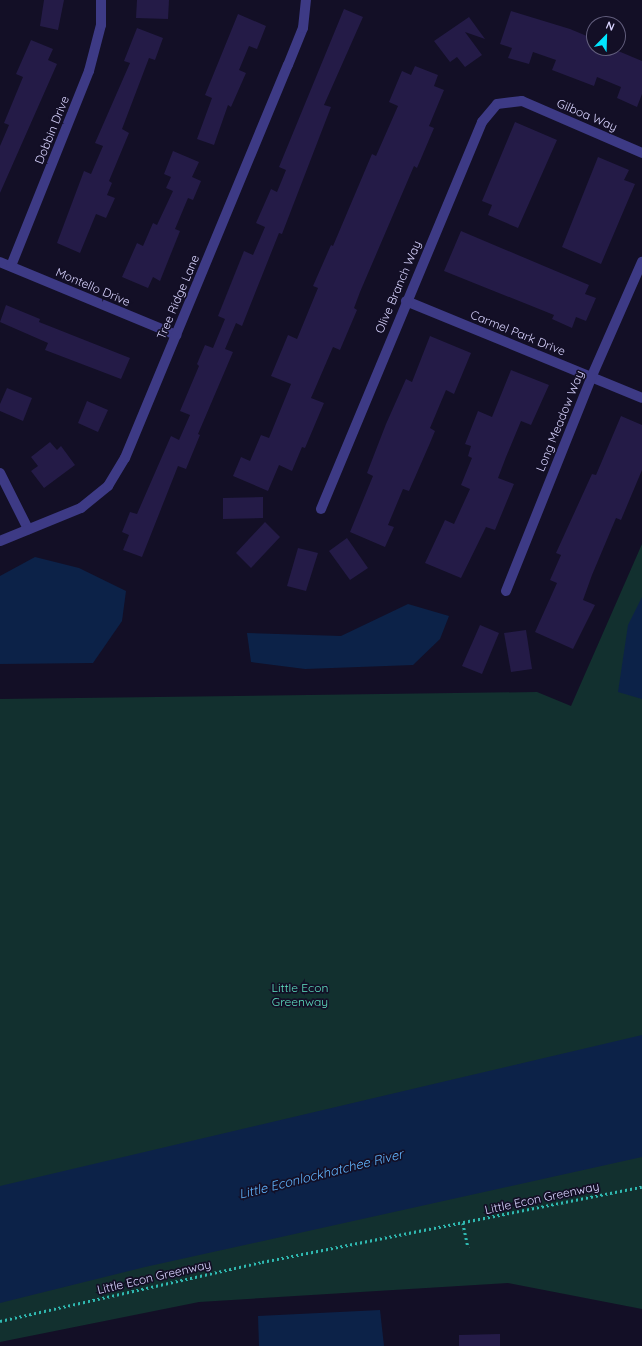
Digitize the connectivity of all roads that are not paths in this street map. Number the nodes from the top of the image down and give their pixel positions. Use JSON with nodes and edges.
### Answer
{"nodes":[{"id":1,"x":101,"y":0,"type":"edge"},
{"id":2,"x":306,"y":0,"type":"edge"},
{"id":3,"x":522,"y":101,"type":"joint"},
{"id":4,"x":642,"y":153,"type":"edge"},
{"id":5,"x":0,"y":262,"type":"edge"},
{"id":6,"x":642,"y":262,"type":"edge"},
{"id":7,"x":11,"y":266,"type":"junction"},
{"id":8,"x":406,"y":301,"type":"junction"},
{"id":9,"x":176,"y":335,"type":"junction"},
{"id":10,"x":591,"y":378,"type":"junction"},
{"id":11,"x":642,"y":398,"type":"edge"},
{"id":12,"x":0,"y":473,"type":"edge"},
{"id":13,"x":320,"y":509,"type":"dead end"},
{"id":14,"x":28,"y":530,"type":"junction"},
{"id":15,"x":0,"y":541,"type":"edge"},
{"id":16,"x":506,"y":591,"type":"dead end"}],
"edges":[{"from":1,"to":7,"type":"street","name":"Dobbin Drive"},
{"from":2,"to":9,"type":"street","name":"Tree Ridge Lane"},
{"from":3,"to":4,"type":"street","name":"Gilboa Way"},
{"from":3,"to":8,"type":"street","name":"Olive Branch Way"},
{"from":5,"to":7,"type":"street","name":"Montello Drive"},
{"from":6,"to":10,"type":"street","name":"Long Meadow Way"},
{"from":7,"to":9,"type":"street","name":"Montello Drive"},
{"from":8,"to":10,"type":"street","name":"Carmel Park Drive"},
{"from":8,"to":13,"type":"street","name":"Olive Branch Way"},
{"from":9,"to":14,"type":"street","name":"Tree Ridge Lane"},
{"from":10,"to":11,"type":"street","name":"Carmel Park Drive"},
{"from":10,"to":16,"type":"street","name":"Long Meadow Way"},
{"from":12,"to":14,"type":"street"},
{"from":14,"to":15,"type":"street","name":"Tree Ridge Lane"}]}
